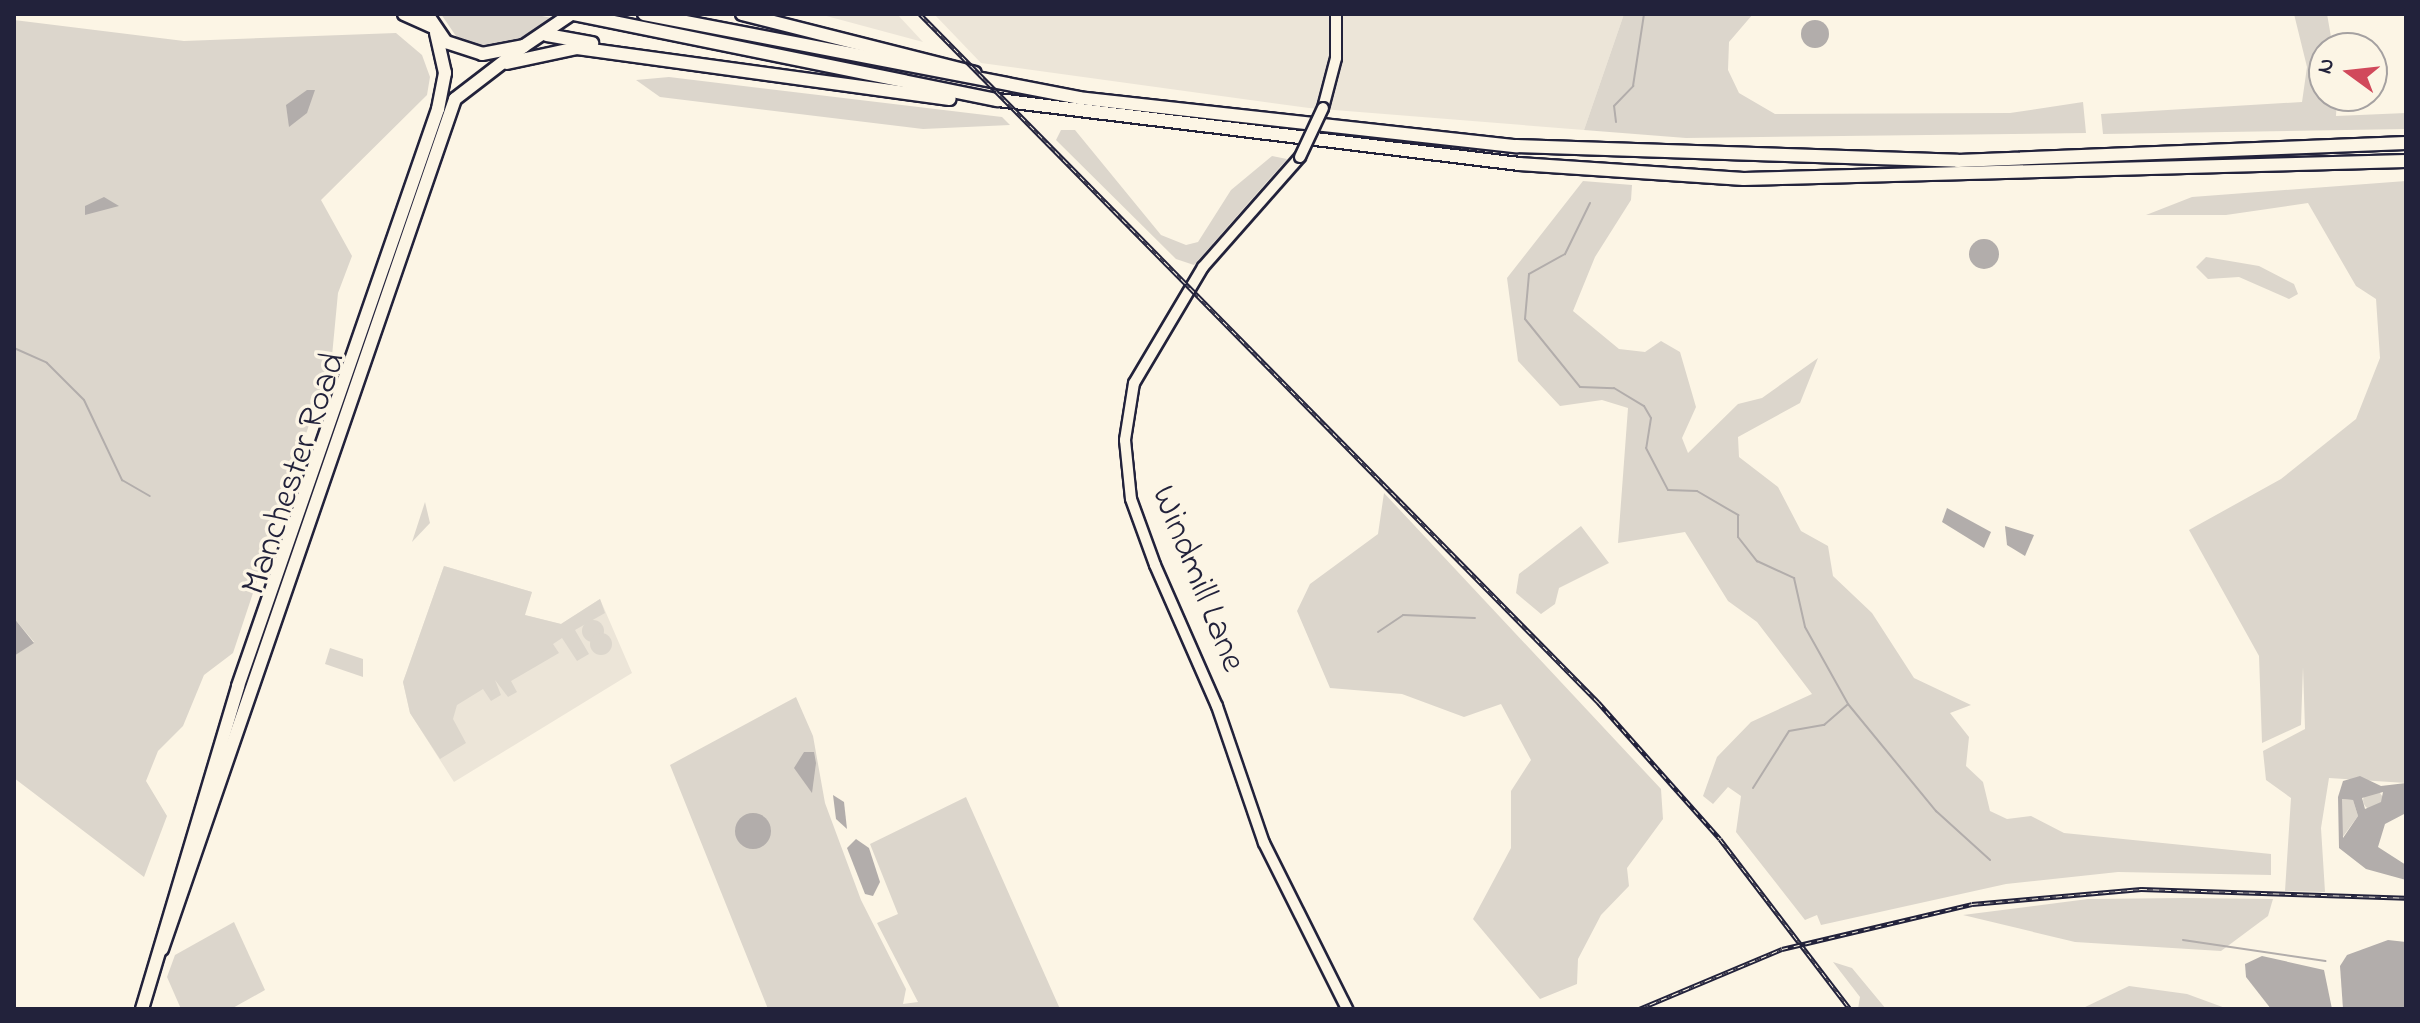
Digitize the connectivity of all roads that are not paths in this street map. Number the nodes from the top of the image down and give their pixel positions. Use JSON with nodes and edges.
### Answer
{"nodes":[{"id":1,"x":644,"y":14,"type":"edge"},
{"id":2,"x":742,"y":14,"type":"edge"},
{"id":3,"x":1336,"y":14,"type":"edge"},
{"id":4,"x":408,"y":16,"type":"edge"},
{"id":5,"x":570,"y":17,"type":"edge"},
{"id":6,"x":431,"y":24,"type":"edge"},
{"id":7,"x":547,"y":35,"type":"junction"},
{"id":8,"x":567,"y":43,"type":"junction"},
{"id":9,"x":524,"y":46,"type":"junction"},
{"id":10,"x":1079,"y":98,"type":"junction"},
{"id":11,"x":998,"y":100,"type":"junction"},
{"id":12,"x":2406,"y":143,"type":"edge"},
{"id":13,"x":439,"y":147,"type":"junction"},
{"id":14,"x":2406,"y":161,"type":"edge"},
{"id":15,"x":343,"y":420,"type":"junction"},
{"id":16,"x":295,"y":514,"type":"junction"},
{"id":17,"x":162,"y":949,"type":"junction"},
{"id":18,"x":142,"y":1009,"type":"edge"},
{"id":19,"x":1347,"y":1009,"type":"edge"}],
"edges":[{"from":1,"to":10,"type":"highway"},
{"from":2,"to":10,"type":"highway"},
{"from":3,"to":19,"type":"street","name":"Windmill Lane","bridge":true},
{"from":4,"to":6,"type":"highway"},
{"from":5,"to":7,"type":"highway"},
{"from":5,"to":11,"type":"highway"},
{"from":6,"to":9,"type":"highway"},
{"from":6,"to":16,"type":"highway","name":"Manchester Road"},
{"from":7,"to":8,"type":"highway"},
{"from":7,"to":9,"type":"highway"},
{"from":8,"to":11,"type":"highway"},
{"from":8,"to":13,"type":"highway"},
{"from":9,"to":13,"type":"highway","name":"Manchester Road"},
{"from":10,"to":12,"type":"highway"},
{"from":11,"to":14,"type":"highway"},
{"from":13,"to":15,"type":"highway","name":"Manchester Road"},
{"from":15,"to":16,"type":"highway"},
{"from":15,"to":17,"type":"highway","name":"Manchester Road"},
{"from":16,"to":17,"type":"highway","name":"Manchester Road"},
{"from":17,"to":18,"type":"highway","name":"Manchester Road"}]}
